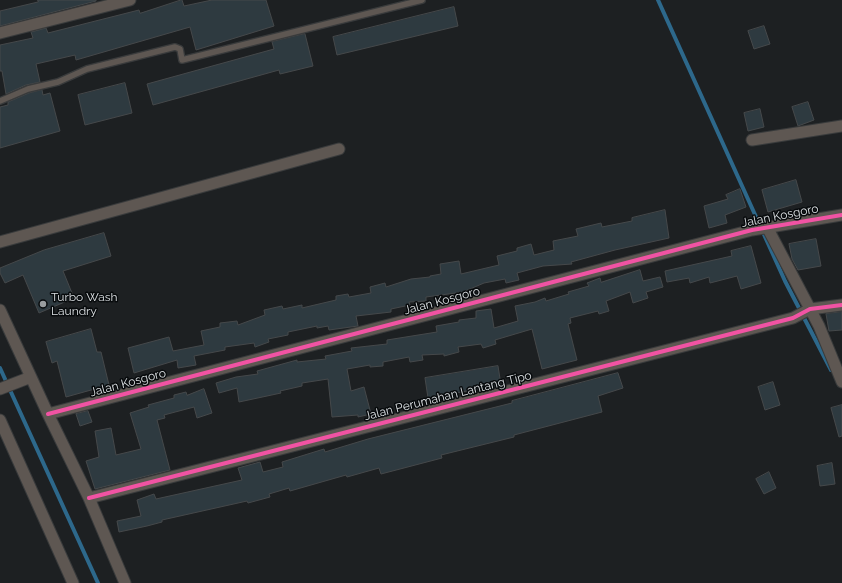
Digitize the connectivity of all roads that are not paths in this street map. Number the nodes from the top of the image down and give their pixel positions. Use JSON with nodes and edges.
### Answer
{"nodes":[{"id":1,"x":130,"y":0,"type":"edge"},
{"id":2,"x":422,"y":0,"type":"edge"},
{"id":3,"x":0,"y":33,"type":"edge"},
{"id":4,"x":0,"y":101,"type":"edge"},
{"id":5,"x":842,"y":126,"type":"edge"},
{"id":6,"x":752,"y":140,"type":"dead end"},
{"id":7,"x":340,"y":149,"type":"dead end"},
{"id":8,"x":842,"y":215,"type":"edge"},
{"id":9,"x":767,"y":227,"type":"junction"},
{"id":10,"x":0,"y":242,"type":"edge"},
{"id":11,"x":842,"y":305,"type":"edge"},
{"id":12,"x":0,"y":310,"type":"edge"},
{"id":13,"x":810,"y":310,"type":"junction"},
{"id":14,"x":27,"y":378,"type":"junction"},
{"id":15,"x":842,"y":382,"type":"edge"},
{"id":16,"x":0,"y":389,"type":"edge"},
{"id":17,"x":48,"y":414,"type":"junction"},
{"id":18,"x":0,"y":420,"type":"edge"},
{"id":19,"x":89,"y":498,"type":"junction"},
{"id":20,"x":73,"y":583,"type":"edge"},
{"id":21,"x":125,"y":583,"type":"edge"}],
"edges":[{"from":1,"to":3,"type":"street"},
{"from":2,"to":4,"type":"lane"},
{"from":5,"to":6,"type":"street"},
{"from":7,"to":10,"type":"street"},
{"from":8,"to":9,"type":"street","name":"Jalan Kosgoro"},
{"from":9,"to":13,"type":"street"},
{"from":9,"to":17,"type":"street","name":"Jalan Kosgoro"},
{"from":11,"to":13,"type":"street","name":"Jalan Perumahan Lantang Tipo"},
{"from":12,"to":14,"type":"street"},
{"from":13,"to":15,"type":"street"},
{"from":13,"to":19,"type":"street","name":"Jalan Perumahan Lantang Tipo"},
{"from":14,"to":16,"type":"street"},
{"from":14,"to":17,"type":"street"},
{"from":17,"to":19,"type":"street"},
{"from":18,"to":20,"type":"street"},
{"from":19,"to":21,"type":"street"}]}
